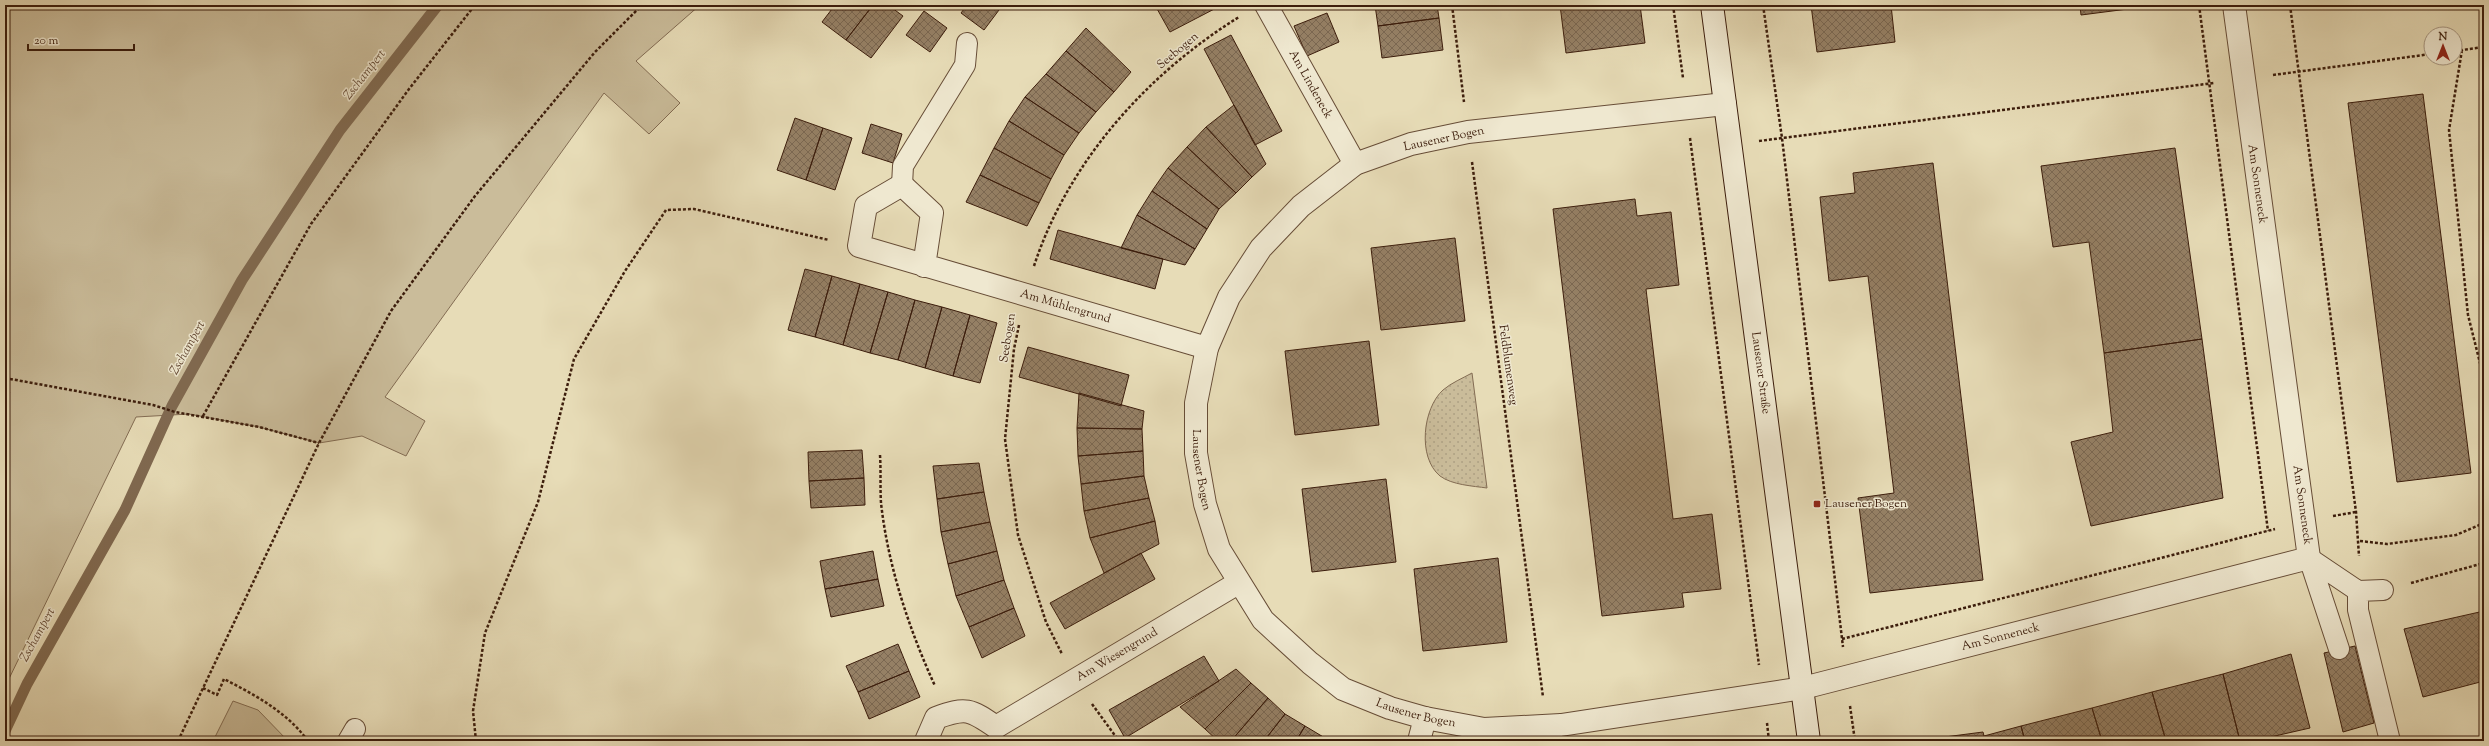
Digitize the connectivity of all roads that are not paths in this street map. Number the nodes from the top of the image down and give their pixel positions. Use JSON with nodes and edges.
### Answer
{"nodes":[{"id":1,"x":1266,"y":5,"type":"edge"},
{"id":2,"x":1712,"y":5,"type":"edge"},
{"id":3,"x":2234,"y":5,"type":"edge"},
{"id":4,"x":967,"y":43,"type":"dead end"},
{"id":5,"x":1725,"y":104,"type":"junction"},
{"id":6,"x":1355,"y":164,"type":"junction"},
{"id":7,"x":902,"y":185,"type":"junction"},
{"id":8,"x":924,"y":266,"type":"junction"},
{"id":9,"x":1207,"y":348,"type":"junction"},
{"id":10,"x":2309,"y":558,"type":"junction"},
{"id":11,"x":1238,"y":583,"type":"junction"},
{"id":12,"x":2383,"y":590,"type":"road end"},
{"id":13,"x":2358,"y":591,"type":"junction"},
{"id":14,"x":2339,"y":649,"type":"dead end"},
{"id":15,"x":1802,"y":688,"type":"junction"},
{"id":16,"x":1424,"y":718,"type":"junction"},
{"id":17,"x":996,"y":734,"type":"edge"},
{"id":18,"x":926,"y":741,"type":"edge"},
{"id":19,"x":1419,"y":741,"type":"edge"},
{"id":20,"x":1809,"y":741,"type":"edge"},
{"id":21,"x":2390,"y":741,"type":"edge"}],
"edges":[{"from":1,"to":6,"type":"street","name":"Am Lindeneck"},
{"from":2,"to":5,"type":"street","name":"Lausener Straße"},
{"from":3,"to":10,"type":"street","name":"Am Sonneneck"},
{"from":4,"to":7,"type":"lane"},
{"from":5,"to":6,"type":"street","name":"Lausener Bogen"},
{"from":5,"to":15,"type":"street","name":"Lausener Straße"},
{"from":6,"to":9,"type":"street","name":"Lausener Bogen"},
{"from":7,"to":8,"type":"street"},
{"from":7,"to":8,"type":"street","name":"Am Mühlengrund"},
{"from":8,"to":9,"type":"street","name":"Am Mühlengrund"},
{"from":9,"to":11,"type":"street","name":"Lausener Bogen"},
{"from":10,"to":13,"type":"lane"},
{"from":10,"to":14,"type":"lane"},
{"from":10,"to":15,"type":"street","name":"Am Sonneneck"},
{"from":11,"to":16,"type":"street","name":"Lausener Bogen"},
{"from":11,"to":17,"type":"street","name":"Am Wiesengrund"},
{"from":12,"to":13,"type":"lane"},
{"from":13,"to":21,"type":"lane"},
{"from":15,"to":16,"type":"street","name":"Lausener Bogen"},
{"from":15,"to":20,"type":"street","name":"Lausener Straße"},
{"from":16,"to":19,"type":"street"},
{"from":17,"to":18,"type":"street","name":"Am Wiesengrund"}]}
